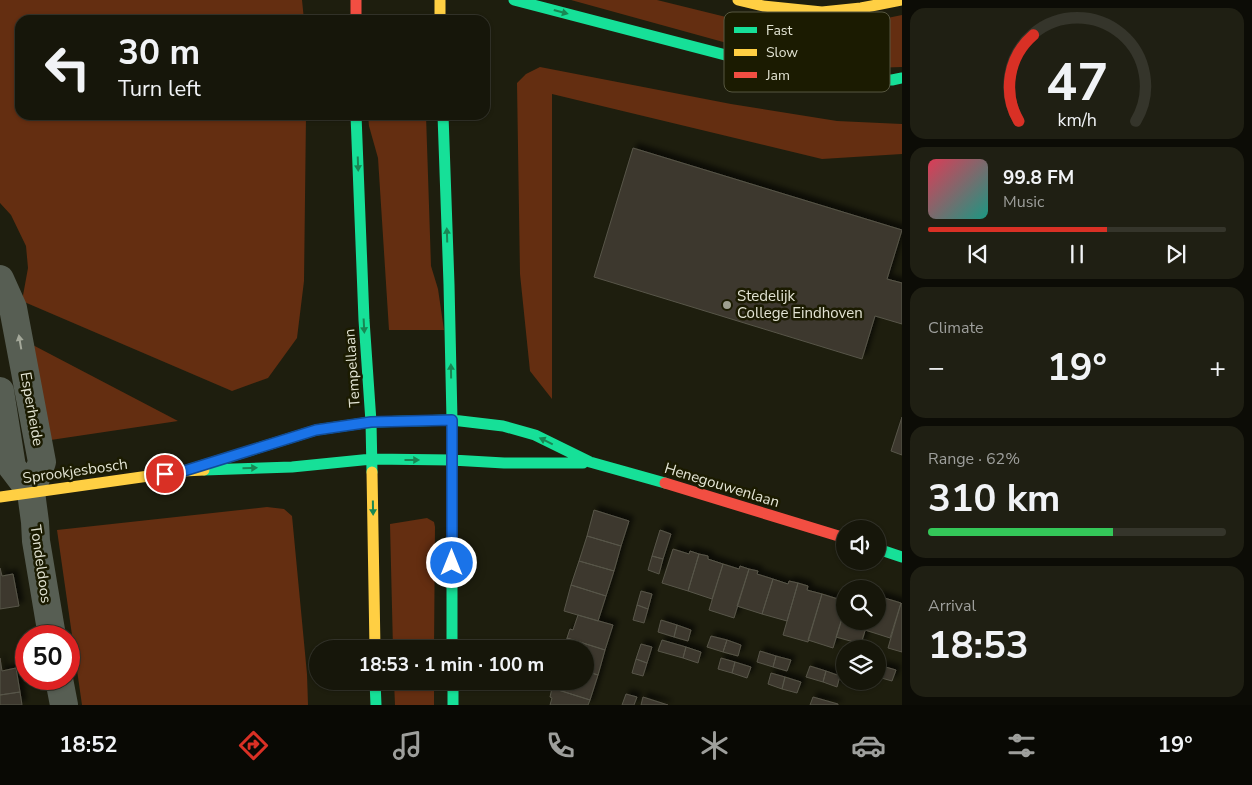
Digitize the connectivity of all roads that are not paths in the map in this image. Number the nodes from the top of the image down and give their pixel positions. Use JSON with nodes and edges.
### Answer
{"nodes":[{"id":1,"x":356,"y":0,"type":"edge"},
{"id":2,"x":440,"y":0,"type":"edge"},
{"id":3,"x":514,"y":0,"type":"edge"},
{"id":4,"x":738,"y":0,"type":"edge"},
{"id":5,"x":902,"y":0,"type":"edge"},
{"id":6,"x":356,"y":15,"type":"edge"},
{"id":7,"x":440,"y":15,"type":"edge"},
{"id":8,"x":724,"y":55,"type":"edge"},
{"id":9,"x":356,"y":120,"type":"edge"},
{"id":10,"x":443,"y":120,"type":"edge"},
{"id":11,"x":0,"y":279,"type":"edge"},
{"id":12,"x":0,"y":391,"type":"edge"},
{"id":13,"x":452,"y":420,"type":"junction"},
{"id":14,"x":371,"y":422,"type":"junction"},
{"id":15,"x":372,"y":459,"type":"junction"},
{"id":16,"x":452,"y":460,"type":"junction"},
{"id":17,"x":590,"y":462,"type":"junction"},
{"id":18,"x":184,"y":471,"type":"junction"},
{"id":19,"x":31,"y":492,"type":"junction"},
{"id":20,"x":0,"y":497,"type":"edge"},
{"id":21,"x":836,"y":535,"type":"edge"},
{"id":22,"x":886,"y":552,"type":"edge"},
{"id":23,"x":902,"y":557,"type":"edge"},
{"id":24,"x":50,"y":625,"type":"edge"},
{"id":25,"x":375,"y":640,"type":"edge"},
{"id":26,"x":452,"y":640,"type":"edge"},
{"id":27,"x":61,"y":690,"type":"edge"},
{"id":28,"x":376,"y":690,"type":"edge"},
{"id":29,"x":453,"y":690,"type":"edge"},
{"id":30,"x":64,"y":705,"type":"edge"},
{"id":31,"x":376,"y":705,"type":"edge"},
{"id":32,"x":453,"y":705,"type":"edge"}],
"edges":[{"from":1,"to":6,"type":"main road"},
{"from":2,"to":7,"type":"main road"},
{"from":3,"to":8,"type":"main road","one_way":true},
{"from":4,"to":5,"type":"main road"},
{"from":9,"to":14,"type":"main road","name":"Tempellaan","one_way":true},
{"from":13,"to":10,"type":"main road","one_way":true},
{"from":19,"to":11,"type":"street","name":"Esperheide","one_way":true},
{"from":12,"to":19,"type":"street","name":"Esperheide"},
{"from":13,"to":14,"type":"main road","name":"Henegouwenlaan"},
{"from":13,"to":16,"type":"main road"},
{"from":17,"to":13,"type":"main road","name":"Henegouwenlaan","one_way":true},
{"from":14,"to":15,"type":"main road","name":"Tempellaan"},
{"from":14,"to":18,"type":"main road","name":"Sprookjesbosch"},
{"from":15,"to":16,"type":"main road","name":"Henegouwenlaan","one_way":true},
{"from":18,"to":15,"type":"main road","name":"Sprookjesbosch","one_way":true},
{"from":15,"to":25,"type":"main road","name":"Tempellaan","one_way":true},
{"from":16,"to":17,"type":"main road","name":"Henegouwenlaan"},
{"from":16,"to":26,"type":"main road"},
{"from":17,"to":21,"type":"main road","name":"Henegouwenlaan"},
{"from":18,"to":19,"type":"main road","name":"Sprookjesbosch"},
{"from":19,"to":20,"type":"main road","name":"Sprookjesbosch"},
{"from":19,"to":24,"type":"street","name":"Tondeldoos"},
{"from":22,"to":23,"type":"main road"},
{"from":27,"to":30,"type":"street"},
{"from":28,"to":31,"type":"main road"},
{"from":29,"to":32,"type":"main road"}]}
